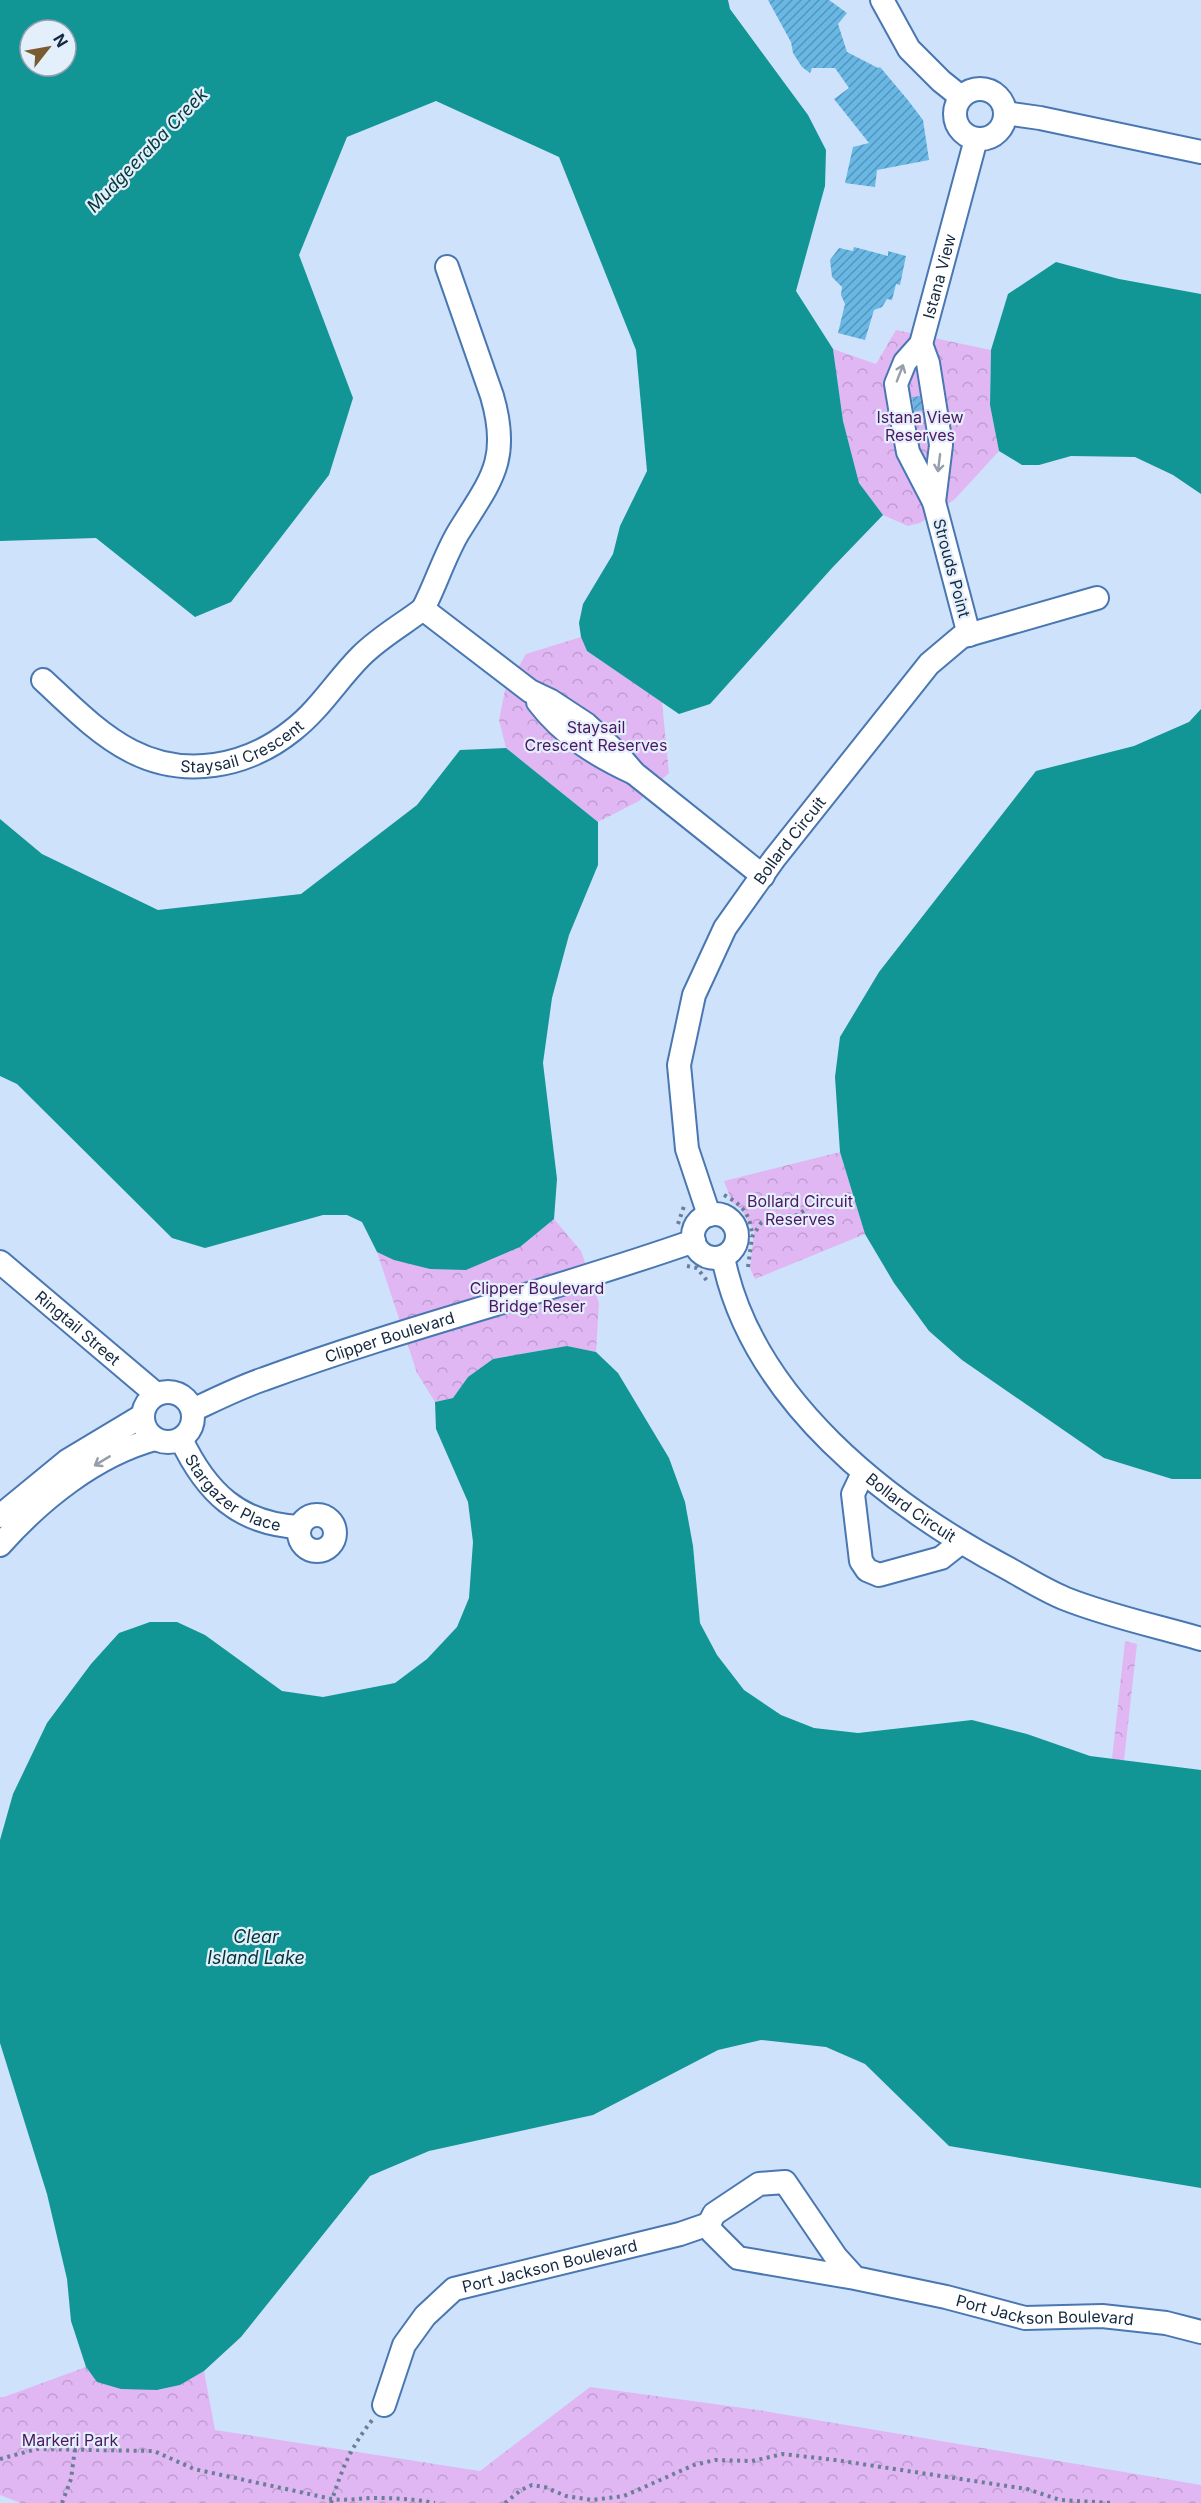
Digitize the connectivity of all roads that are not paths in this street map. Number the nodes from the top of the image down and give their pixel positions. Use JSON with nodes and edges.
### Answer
{"nodes":[{"id":1,"x":882,"y":0,"type":"edge"},
{"id":2,"x":961,"y":97,"type":"junction"},
{"id":3,"x":1005,"y":113,"type":"junction"},
{"id":4,"x":976,"y":139,"type":"junction"},
{"id":5,"x":1201,"y":152,"type":"edge"},
{"id":6,"x":447,"y":267,"type":"dead end"},
{"id":7,"x":921,"y":344,"type":"junction"},
{"id":8,"x":900,"y":408,"type":"joint"},
{"id":9,"x":938,"y":425,"type":"junction"},
{"id":10,"x":904,"y":432,"type":"junction"},
{"id":11,"x":934,"y":502,"type":"junction"},
{"id":12,"x":1097,"y":597,"type":"dead end"},
{"id":13,"x":423,"y":609,"type":"junction"},
{"id":14,"x":969,"y":635,"type":"junction"},
{"id":15,"x":42,"y":680,"type":"dead end"},
{"id":16,"x":763,"y":876,"type":"junction"},
{"id":17,"x":709,"y":1215,"type":"junction"},
{"id":18,"x":694,"y":1242,"type":"junction"},
{"id":19,"x":723,"y":1257,"type":"junction"},
{"id":20,"x":0,"y":1262,"type":"edge"},
{"id":21,"x":156,"y":1394,"type":"junction"},
{"id":22,"x":193,"y":1410,"type":"junction"},
{"id":23,"x":142,"y":1416,"type":"junction"},
{"id":24,"x":155,"y":1439,"type":"junction"},
{"id":25,"x":181,"y":1439,"type":"junction"},
{"id":26,"x":863,"y":1473,"type":"junction"},
{"id":27,"x":0,"y":1516,"type":"edge"},
{"id":28,"x":299,"y":1527,"type":"dead end"},
{"id":29,"x":960,"y":1544,"type":"junction"},
{"id":30,"x":0,"y":1545,"type":"edge"},
{"id":31,"x":1201,"y":1639,"type":"edge"},
{"id":32,"x":709,"y":2224,"type":"junction"},
{"id":33,"x":855,"y":2278,"type":"junction"},
{"id":34,"x":1201,"y":2332,"type":"edge"},
{"id":35,"x":384,"y":2404,"type":"road end"}],
"edges":[{"from":1,"to":2,"type":"street"},
{"from":2,"to":3,"type":"street"},
{"from":2,"to":4,"type":"street"},
{"from":3,"to":4,"type":"street"},
{"from":3,"to":5,"type":"street"},
{"from":4,"to":7,"type":"street","name":"Istana View"},
{"from":6,"to":13,"type":"street"},
{"from":8,"to":7,"type":"street","name":"Istana View","one_way":true},
{"from":7,"to":9,"type":"street","name":"Strouds Point"},
{"from":8,"to":10,"type":"street","name":"Strouds Point"},
{"from":9,"to":10,"type":"street"},
{"from":9,"to":11,"type":"street","name":"Strouds Point","one_way":true},
{"from":10,"to":11,"type":"street","name":"Strouds Point"},
{"from":11,"to":14,"type":"street","name":"Strouds Point"},
{"from":12,"to":14,"type":"street","name":"Bollard Circuit"},
{"from":13,"to":15,"type":"street","name":"Staysail Crescent"},
{"from":13,"to":16,"type":"street"},
{"from":14,"to":16,"type":"street","name":"Bollard Circuit"},
{"from":16,"to":17,"type":"street","name":"Bollard Circuit"},
{"from":17,"to":18,"type":"street"},
{"from":17,"to":19,"type":"street"},
{"from":18,"to":19,"type":"street"},
{"from":18,"to":22,"type":"street","name":"Clipper Boulevard"},
{"from":19,"to":26,"type":"street","name":"Bollard Circuit"},
{"from":20,"to":21,"type":"street","name":"Ringtail Street"},
{"from":21,"to":22,"type":"street"},
{"from":21,"to":23,"type":"street"},
{"from":22,"to":25,"type":"street"},
{"from":23,"to":24,"type":"street"},
{"from":23,"to":27,"type":"street"},
{"from":24,"to":25,"type":"street"},
{"from":24,"to":30,"type":"street","one_way":true},
{"from":25,"to":28,"type":"street","name":"Stargazer Place"},
{"from":26,"to":29,"type":"street","name":"Bollard Circuit"},
{"from":26,"to":29,"type":"street"},
{"from":29,"to":31,"type":"street","name":"Bollard Circuit"},
{"from":32,"to":33,"type":"street","name":"Port Jackson Boulevard"},
{"from":32,"to":33,"type":"street","name":"Port Jackson Boulevard"},
{"from":32,"to":35,"type":"street","name":"Port Jackson Boulevard"},
{"from":33,"to":34,"type":"street","name":"Port Jackson Boulevard"}]}
